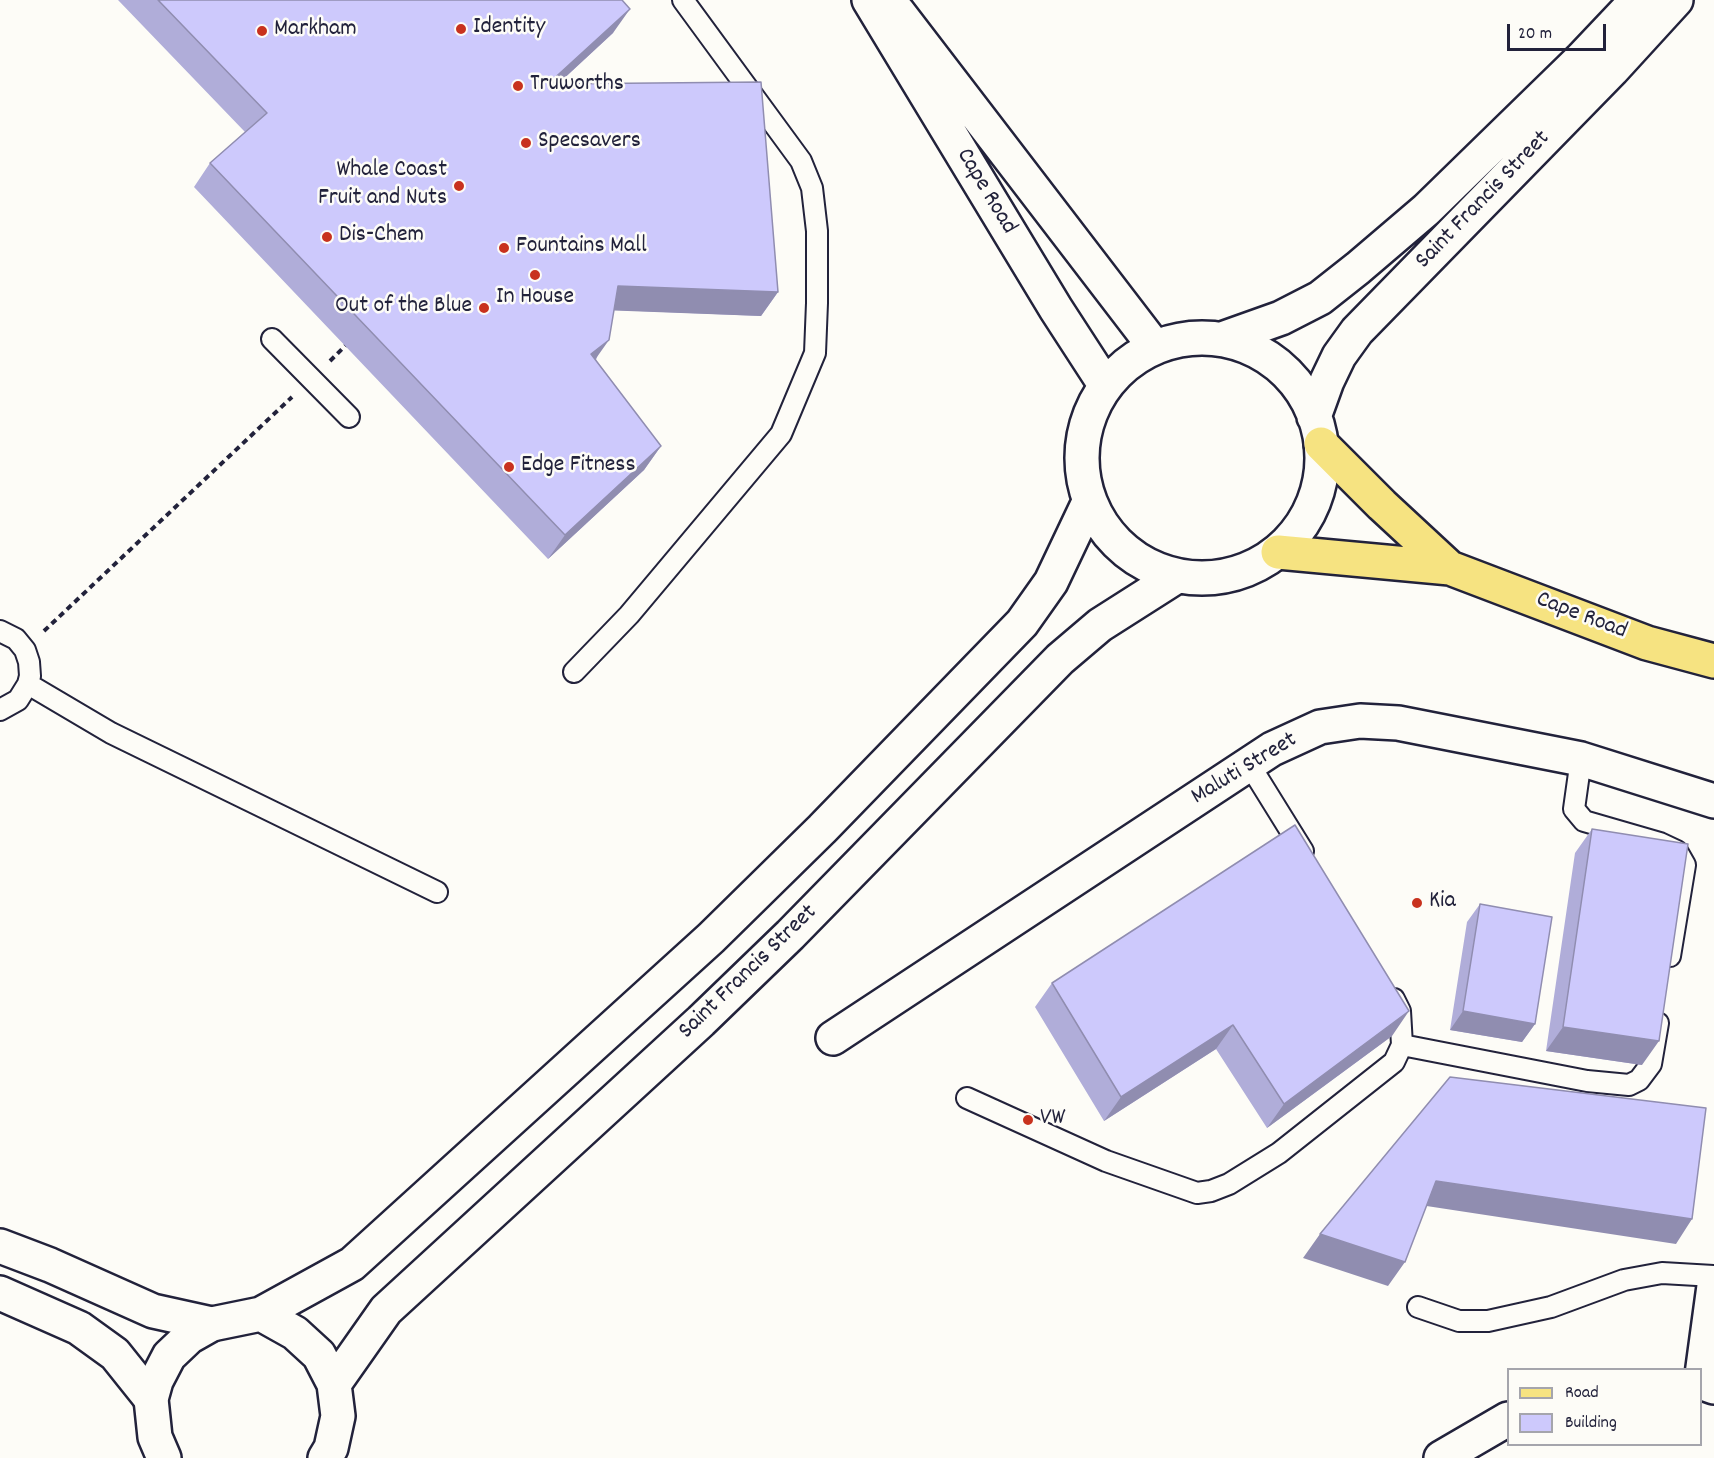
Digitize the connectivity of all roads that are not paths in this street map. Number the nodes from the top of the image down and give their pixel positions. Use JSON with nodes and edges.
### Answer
{"nodes":[{"id":1,"x":683,"y":0,"type":"edge"},
{"id":2,"x":869,"y":0,"type":"edge"},
{"id":3,"x":889,"y":0,"type":"edge"},
{"id":4,"x":1637,"y":0,"type":"edge"},
{"id":5,"x":1676,"y":0,"type":"edge"},
{"id":6,"x":272,"y":339,"type":"dead end"},
{"id":7,"x":1222,"y":339,"type":"junction"},
{"id":8,"x":1154,"y":346,"type":"junction"},
{"id":9,"x":1104,"y":383,"type":"junction"},
{"id":10,"x":349,"y":417,"type":"dead end"},
{"id":11,"x":1318,"y":430,"type":"junction"},
{"id":12,"x":1089,"y":502,"type":"junction"},
{"id":13,"x":1278,"y":552,"type":"junction"},
{"id":14,"x":1450,"y":568,"type":"junction"},
{"id":15,"x":1177,"y":576,"type":"junction"},
{"id":16,"x":0,"y":631,"type":"edge"},
{"id":17,"x":1714,"y":661,"type":"edge"},
{"id":18,"x":574,"y":672,"type":"dead end"},
{"id":19,"x":28,"y":684,"type":"junction"},
{"id":20,"x":0,"y":710,"type":"edge"},
{"id":21,"x":1581,"y":759,"type":"junction"},
{"id":22,"x":1249,"y":764,"type":"junction"},
{"id":23,"x":1714,"y":801,"type":"edge"},
{"id":24,"x":1312,"y":866,"type":"edge"},
{"id":25,"x":437,"y":892,"type":"dead end"},
{"id":26,"x":1667,"y":974,"type":"edge"},
{"id":27,"x":1387,"y":987,"type":"edge"},
{"id":28,"x":1661,"y":1008,"type":"edge"},
{"id":29,"x":833,"y":1038,"type":"dead end"},
{"id":30,"x":1402,"y":1045,"type":"junction"},
{"id":31,"x":967,"y":1098,"type":"dead end"},
{"id":32,"x":0,"y":1246,"type":"edge"},
{"id":33,"x":1714,"y":1276,"type":"edge"},
{"id":34,"x":1714,"y":1286,"type":"edge"},
{"id":35,"x":0,"y":1293,"type":"edge"},
{"id":36,"x":1418,"y":1307,"type":"dead end"},
{"id":37,"x":261,"y":1314,"type":"junction"},
{"id":38,"x":212,"y":1324,"type":"junction"},
{"id":39,"x":1702,"y":1375,"type":"edge"},
{"id":40,"x":334,"y":1384,"type":"junction"},
{"id":41,"x":151,"y":1399,"type":"junction"},
{"id":42,"x":1507,"y":1420,"type":"edge"},
{"id":43,"x":336,"y":1449,"type":"edge"},
{"id":44,"x":155,"y":1451,"type":"edge"},
{"id":45,"x":1441,"y":1458,"type":"edge"}],
"edges":[{"from":1,"to":18,"type":"lane"},
{"from":2,"to":9,"type":"street","name":"Cape Road"},
{"from":3,"to":8,"type":"street","name":"Cape Road"},
{"from":4,"to":7,"type":"street","name":"Saint Francis Street"},
{"from":5,"to":11,"type":"street","name":"Saint Francis Street"},
{"from":6,"to":10,"type":"lane"},
{"from":7,"to":8,"type":"street","name":"Cape Road"},
{"from":7,"to":11,"type":"street","name":"Cape Road"},
{"from":8,"to":9,"type":"street","name":"Cape Road"},
{"from":9,"to":12,"type":"street","name":"Cape Road"},
{"from":11,"to":13,"type":"street","name":"Cape Road"},
{"from":11,"to":14,"type":"main road","name":"Cape Road"},
{"from":12,"to":15,"type":"street","name":"Cape Road"},
{"from":12,"to":37,"type":"street"},
{"from":13,"to":14,"type":"main road","name":"Cape Road"},
{"from":13,"to":15,"type":"street","name":"Cape Road"},
{"from":14,"to":17,"type":"main road","name":"Cape Road"},
{"from":15,"to":40,"type":"street","name":"Saint Francis Street"},
{"from":16,"to":19,"type":"lane"},
{"from":19,"to":20,"type":"lane"},
{"from":19,"to":25,"type":"lane"},
{"from":21,"to":22,"type":"street","name":"Maluti Street"},
{"from":21,"to":23,"type":"street","name":"Maluti Street"},
{"from":21,"to":26,"type":"lane"},
{"from":22,"to":24,"type":"lane"},
{"from":22,"to":29,"type":"street","name":"Maluti Street"},
{"from":27,"to":30,"type":"lane"},
{"from":28,"to":30,"type":"lane"},
{"from":30,"to":31,"type":"lane"},
{"from":32,"to":38,"type":"street"},
{"from":33,"to":36,"type":"lane"},
{"from":34,"to":39,"type":"street"},
{"from":35,"to":41,"type":"street"},
{"from":37,"to":38,"type":"street"},
{"from":37,"to":40,"type":"street"},
{"from":38,"to":41,"type":"street"},
{"from":40,"to":43,"type":"street"},
{"from":41,"to":44,"type":"street"},
{"from":42,"to":45,"type":"street"}]}
